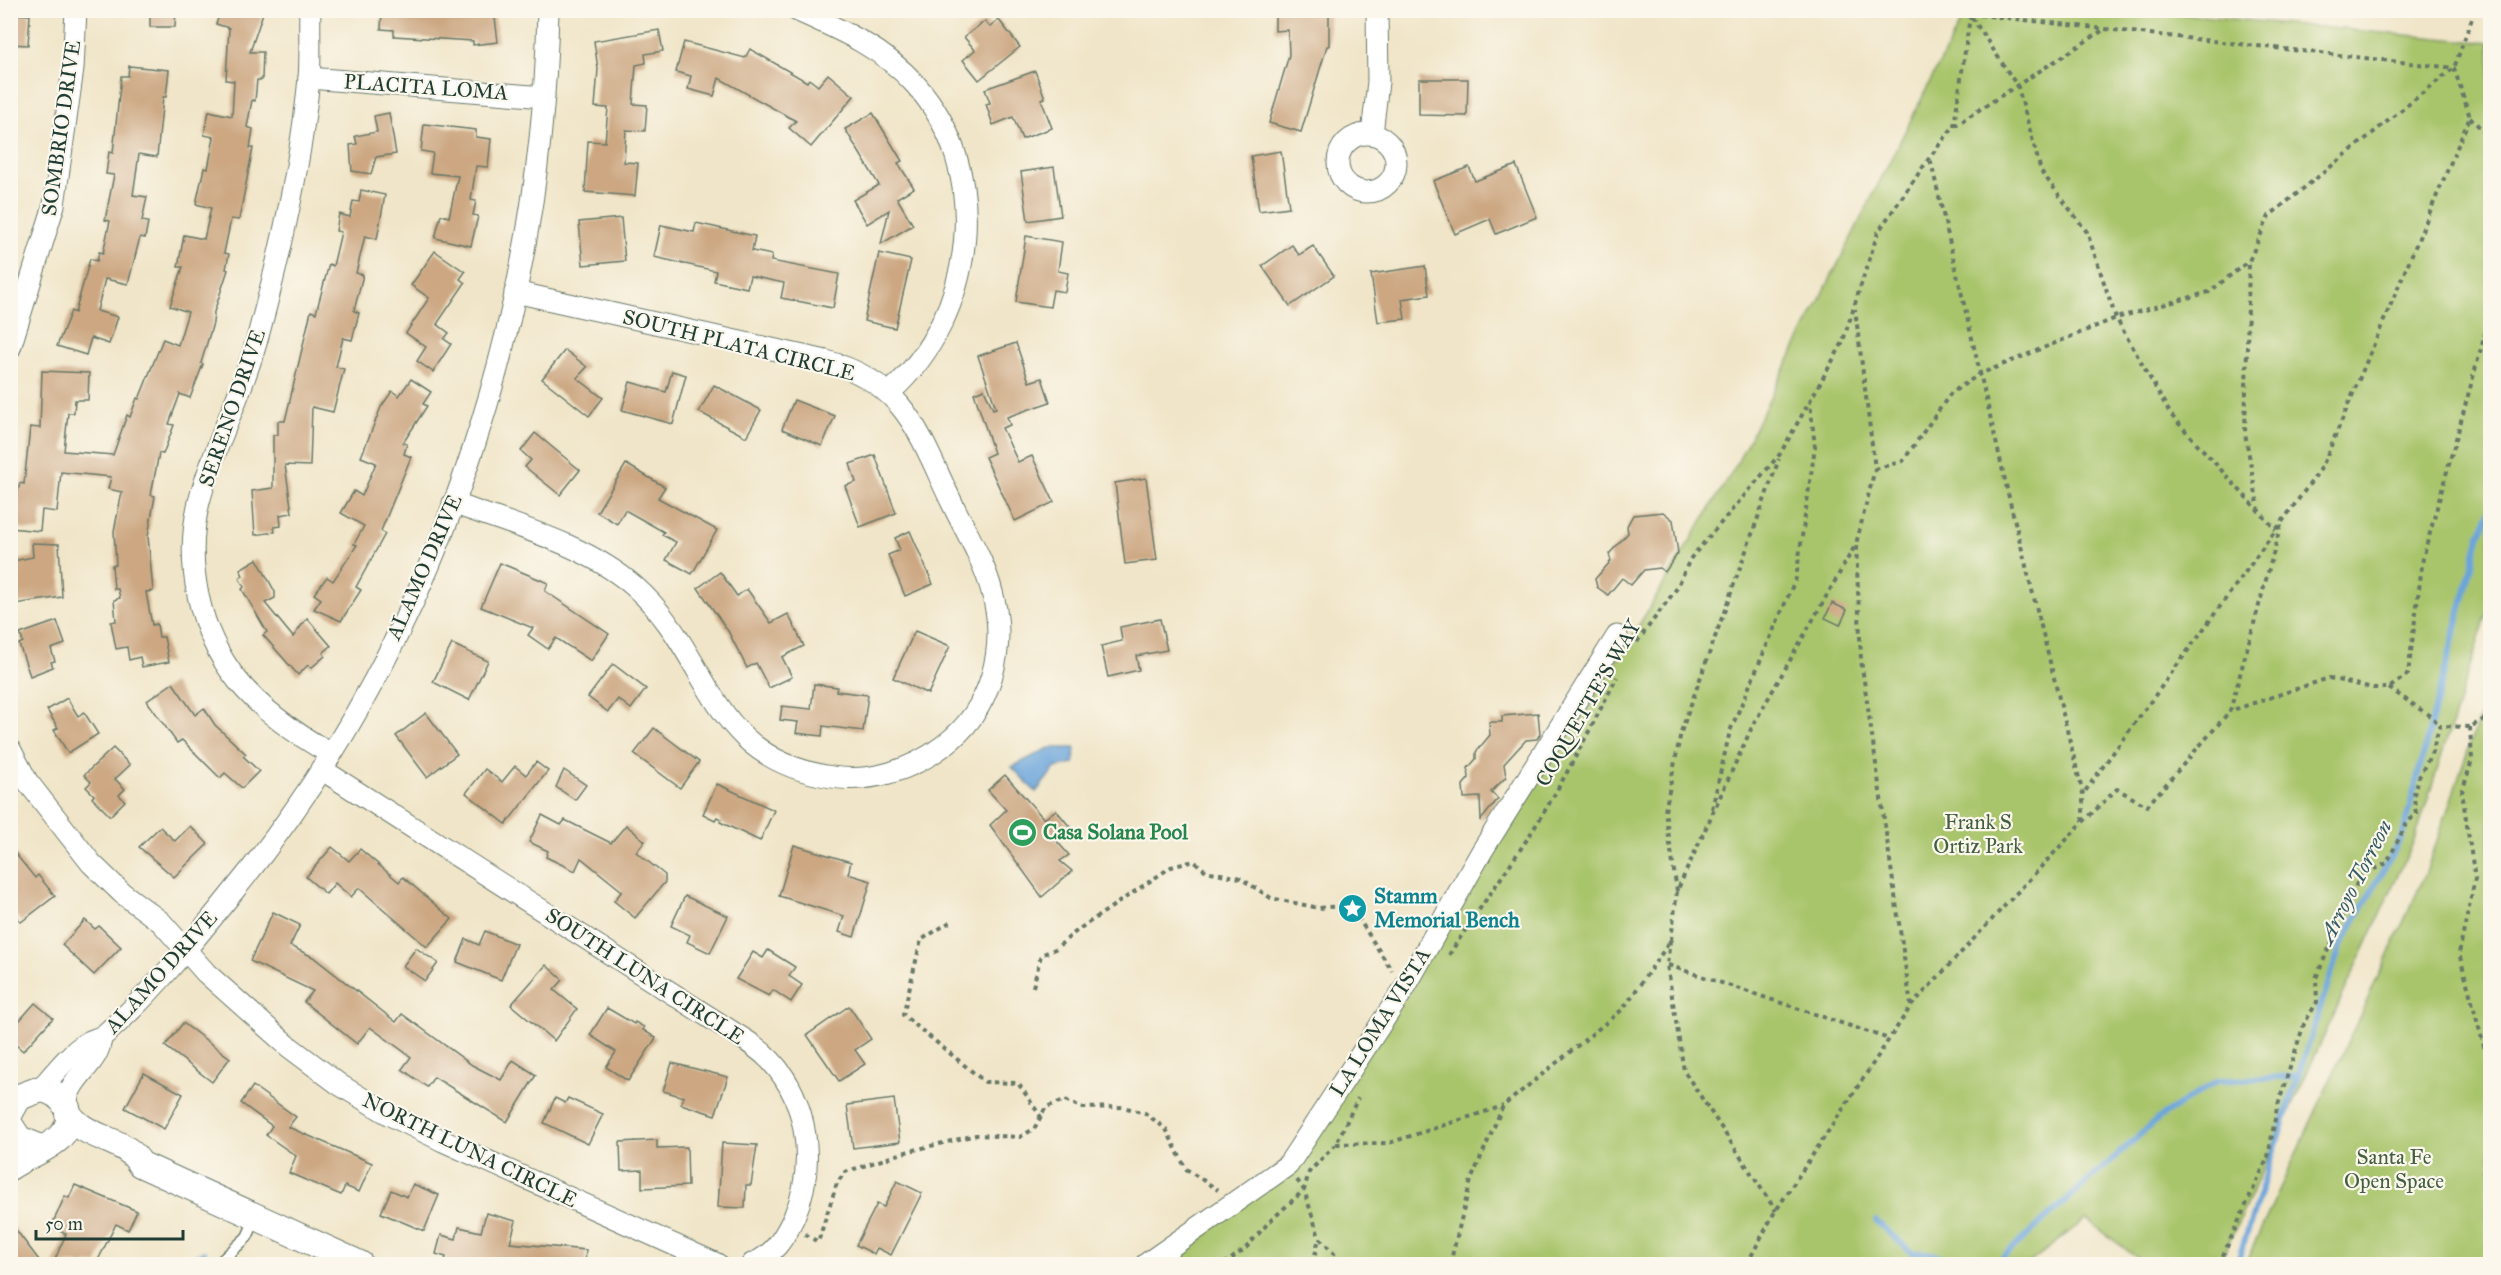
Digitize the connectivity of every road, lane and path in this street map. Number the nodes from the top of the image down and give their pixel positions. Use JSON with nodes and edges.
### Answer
{"nodes":[{"id":1,"x":76,"y":10,"type":"edge"},
{"id":2,"x":310,"y":10,"type":"edge"},
{"id":3,"x":549,"y":10,"type":"edge"},
{"id":4,"x":796,"y":10,"type":"edge"},
{"id":5,"x":1377,"y":10,"type":"edge"},
{"id":6,"x":2475,"y":10,"type":"edge"},
{"id":7,"x":1970,"y":12,"type":"edge"},
{"id":8,"x":2105,"y":29,"type":"junction"},
{"id":9,"x":2454,"y":68,"type":"junction"},
{"id":10,"x":309,"y":78,"type":"junction"},
{"id":11,"x":2018,"y":87,"type":"junction"},
{"id":12,"x":544,"y":96,"type":"junction"},
{"id":13,"x":2470,"y":117,"type":"junction"},
{"id":14,"x":1954,"y":126,"type":"junction"},
{"id":15,"x":1372,"y":134,"type":"dead end"},
{"id":16,"x":2490,"y":138,"type":"edge"},
{"id":17,"x":1930,"y":157,"type":"junction"},
{"id":18,"x":2249,"y":261,"type":"junction"},
{"id":19,"x":515,"y":292,"type":"junction"},
{"id":20,"x":1854,"y":306,"type":"junction"},
{"id":21,"x":2490,"y":316,"type":"edge"},
{"id":22,"x":2116,"y":318,"type":"junction"},
{"id":23,"x":10,"y":348,"type":"edge"},
{"id":24,"x":1980,"y":374,"type":"junction"},
{"id":25,"x":890,"y":392,"type":"junction"},
{"id":26,"x":1810,"y":401,"type":"junction"},
{"id":27,"x":1780,"y":454,"type":"junction"},
{"id":28,"x":1875,"y":469,"type":"junction"},
{"id":29,"x":453,"y":503,"type":"junction"},
{"id":30,"x":2259,"y":512,"type":"junction"},
{"id":31,"x":2283,"y":520,"type":"junction"},
{"id":32,"x":2276,"y":530,"type":"junction"},
{"id":33,"x":1856,"y":544,"type":"junction"},
{"id":34,"x":1624,"y":643,"type":"joint"},
{"id":35,"x":1621,"y":670,"type":"dead end"},
{"id":36,"x":2389,"y":688,"type":"junction"},
{"id":37,"x":2230,"y":711,"type":"junction"},
{"id":38,"x":2490,"y":716,"type":"edge"},
{"id":39,"x":2440,"y":726,"type":"junction"},
{"id":40,"x":2470,"y":727,"type":"junction"},
{"id":41,"x":10,"y":749,"type":"edge"},
{"id":42,"x":326,"y":761,"type":"junction"},
{"id":43,"x":2083,"y":794,"type":"junction"},
{"id":44,"x":1711,"y":817,"type":"junction"},
{"id":45,"x":2083,"y":822,"type":"junction"},
{"id":46,"x":1677,"y":891,"type":"junction"},
{"id":47,"x":950,"y":922,"type":"dead end"},
{"id":48,"x":1671,"y":940,"type":"junction"},
{"id":49,"x":184,"y":949,"type":"junction"},
{"id":50,"x":1446,"y":958,"type":"dead end"},
{"id":51,"x":1667,"y":965,"type":"junction"},
{"id":52,"x":1033,"y":987,"type":"dead end"},
{"id":53,"x":1404,"y":989,"type":"junction"},
{"id":54,"x":1911,"y":1006,"type":"junction"},
{"id":55,"x":101,"y":1038,"type":"junction"},
{"id":56,"x":1889,"y":1039,"type":"junction"},
{"id":57,"x":2490,"y":1069,"type":"edge"},
{"id":58,"x":1363,"y":1091,"type":"dead end"},
{"id":59,"x":20,"y":1095,"type":"edge"},
{"id":60,"x":1503,"y":1106,"type":"junction"},
{"id":61,"x":67,"y":1110,"type":"junction"},
{"id":62,"x":1041,"y":1117,"type":"junction"},
{"id":63,"x":11,"y":1126,"type":"edge"},
{"id":64,"x":1336,"y":1144,"type":"junction"},
{"id":65,"x":47,"y":1146,"type":"junction"},
{"id":66,"x":140,"y":1164,"type":"junction"},
{"id":67,"x":10,"y":1167,"type":"edge"},
{"id":68,"x":1304,"y":1190,"type":"junction"},
{"id":69,"x":1237,"y":1200,"type":"junction"},
{"id":70,"x":1776,"y":1211,"type":"junction"},
{"id":71,"x":256,"y":1217,"type":"junction"},
{"id":72,"x":790,"y":1226,"type":"junction"},
{"id":73,"x":1319,"y":1238,"type":"junction"},
{"id":74,"x":218,"y":1264,"type":"edge"},
{"id":75,"x":358,"y":1264,"type":"edge"},
{"id":76,"x":717,"y":1264,"type":"edge"},
{"id":77,"x":752,"y":1264,"type":"edge"},
{"id":78,"x":1146,"y":1264,"type":"edge"},
{"id":79,"x":1224,"y":1264,"type":"edge"},
{"id":80,"x":1312,"y":1264,"type":"edge"},
{"id":81,"x":1343,"y":1264,"type":"edge"},
{"id":82,"x":1450,"y":1264,"type":"edge"},
{"id":83,"x":1747,"y":1264,"type":"edge"},
{"id":84,"x":2218,"y":1264,"type":"edge"}],
"edges":[{"from":1,"to":23,"type":"street","name":"SOMBRIO DRIVE"},
{"from":2,"to":10,"type":"street","name":"SERENO DRIVE"},
{"from":3,"to":12,"type":"street","name":"ALAMO DRIVE"},
{"from":4,"to":25,"type":"street"},
{"from":5,"to":15,"type":"street"},
{"from":6,"to":9,"type":"path"},
{"from":7,"to":8,"type":"path"},
{"from":7,"to":11,"type":"path"},
{"from":7,"to":14,"type":"path"},
{"from":8,"to":9,"type":"path"},
{"from":8,"to":11,"type":"path"},
{"from":9,"to":13,"type":"path"},
{"from":9,"to":18,"type":"path"},
{"from":10,"to":12,"type":"street","name":"PLACITA LOMA"},
{"from":10,"to":42,"type":"street","name":"SERENO DRIVE"},
{"from":11,"to":14,"type":"path"},
{"from":11,"to":22,"type":"path"},
{"from":12,"to":19,"type":"street","name":"ALAMO DRIVE"},
{"from":13,"to":16,"type":"path"},
{"from":13,"to":31,"type":"path"},
{"from":14,"to":17,"type":"path","name":"COQUETTE'S WAY"},
{"from":17,"to":20,"type":"path","name":"COQUETTE'S WAY"},
{"from":17,"to":24,"type":"path"},
{"from":18,"to":22,"type":"path"},
{"from":18,"to":30,"type":"path"},
{"from":19,"to":25,"type":"street","name":"SOUTH PLATA CIRCLE"},
{"from":19,"to":29,"type":"street","name":"ALAMO DRIVE"},
{"from":20,"to":26,"type":"path","name":"COQUETTE'S WAY"},
{"from":20,"to":28,"type":"path"},
{"from":21,"to":36,"type":"path"},
{"from":22,"to":24,"type":"path"},
{"from":22,"to":30,"type":"path"},
{"from":24,"to":28,"type":"path"},
{"from":24,"to":43,"type":"path"},
{"from":25,"to":29,"type":"street","name":"SOUTH PLATA CIRCLE"},
{"from":26,"to":27,"type":"path","name":"COQUETTE'S WAY"},
{"from":26,"to":44,"type":"path"},
{"from":27,"to":34,"type":"path","name":"COQUETTE'S WAY"},
{"from":27,"to":46,"type":"path"},
{"from":28,"to":33,"type":"path"},
{"from":29,"to":42,"type":"street","name":"ALAMO DRIVE"},
{"from":30,"to":32,"type":"path"},
{"from":31,"to":32,"type":"path"},
{"from":31,"to":37,"type":"path"},
{"from":32,"to":43,"type":"path"},
{"from":33,"to":44,"type":"path"},
{"from":33,"to":54,"type":"path"},
{"from":34,"to":53,"type":"street","name":"LA LOMA VISTA"},
{"from":35,"to":50,"type":"path","name":"COQUETTE'S WAY"},
{"from":36,"to":37,"type":"path"},
{"from":36,"to":39,"type":"path"},
{"from":37,"to":45,"type":"path"},
{"from":38,"to":40,"type":"path"},
{"from":39,"to":40,"type":"path"},
{"from":39,"to":84,"type":"path"},
{"from":40,"to":57,"type":"path"},
{"from":41,"to":49,"type":"street"},
{"from":42,"to":49,"type":"street","name":"ALAMO DRIVE"},
{"from":42,"to":72,"type":"street","name":"SOUTH LUNA CIRCLE"},
{"from":43,"to":45,"type":"path"},
{"from":44,"to":46,"type":"path"},
{"from":45,"to":54,"type":"path"},
{"from":46,"to":48,"type":"path"},
{"from":47,"to":62,"type":"path"},
{"from":48,"to":51,"type":"path"},
{"from":48,"to":60,"type":"path"},
{"from":49,"to":55,"type":"street","name":"ALAMO DRIVE"},
{"from":49,"to":76,"type":"street","name":"NORTH LUNA CIRCLE"},
{"from":51,"to":56,"type":"path"},
{"from":51,"to":70,"type":"path"},
{"from":52,"to":53,"type":"path"},
{"from":53,"to":69,"type":"street","name":"LA LOMA VISTA"},
{"from":54,"to":56,"type":"path"},
{"from":55,"to":59,"type":"street","name":"ALAMO DRIVE"},
{"from":55,"to":61,"type":"street","name":"ALAMO DRIVE"},
{"from":56,"to":70,"type":"path"},
{"from":58,"to":64,"type":"path"},
{"from":59,"to":61,"type":"street"},
{"from":60,"to":64,"type":"path"},
{"from":60,"to":82,"type":"path"},
{"from":61,"to":65,"type":"street"},
{"from":61,"to":66,"type":"street"},
{"from":62,"to":69,"type":"path"},
{"from":62,"to":72,"type":"path"},
{"from":63,"to":65,"type":"street"},
{"from":64,"to":68,"type":"path"},
{"from":65,"to":66,"type":"street"},
{"from":65,"to":67,"type":"street"},
{"from":66,"to":71,"type":"street"},
{"from":68,"to":73,"type":"path"},
{"from":68,"to":79,"type":"path"},
{"from":69,"to":78,"type":"street","name":"LA LOMA VISTA"},
{"from":70,"to":83,"type":"path"},
{"from":71,"to":74,"type":"lane"},
{"from":71,"to":75,"type":"street"},
{"from":72,"to":77,"type":"street","name":"SOUTH LUNA CIRCLE"},
{"from":73,"to":80,"type":"path"},
{"from":73,"to":81,"type":"path"}]}
